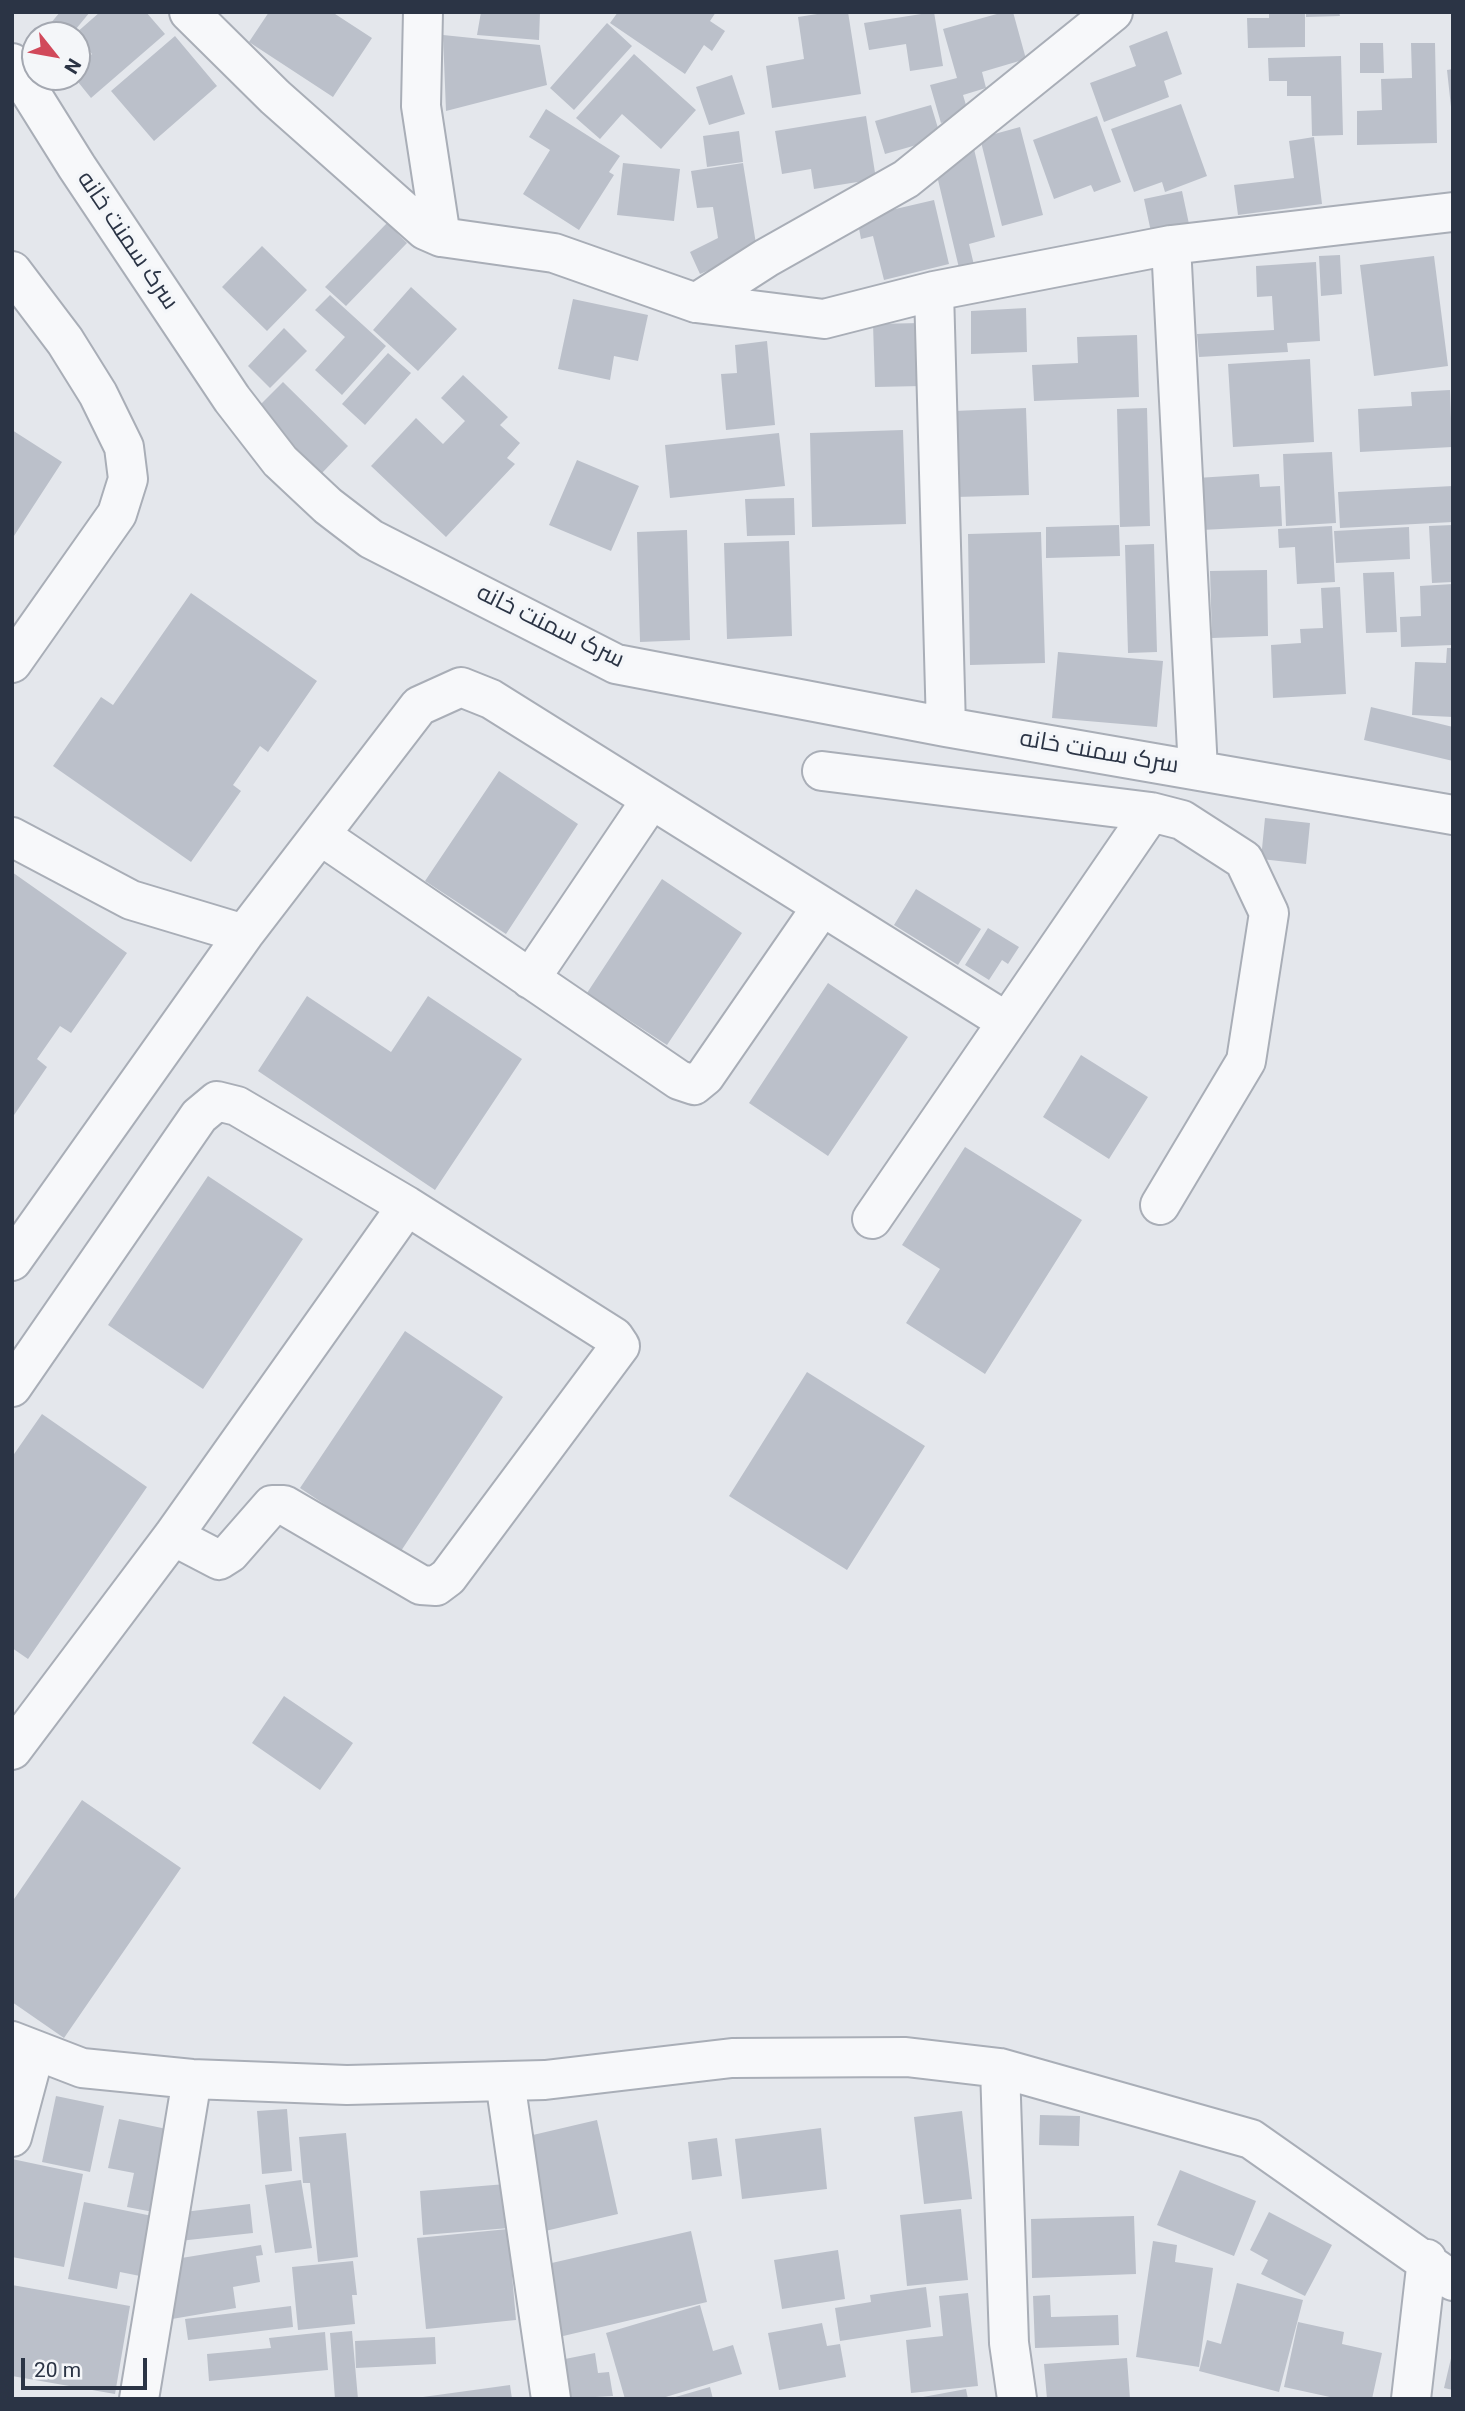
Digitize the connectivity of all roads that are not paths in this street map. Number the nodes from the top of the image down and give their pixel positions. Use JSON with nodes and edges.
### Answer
{"nodes":[{"id":1,"x":189,"y":12,"type":"edge"},
{"id":2,"x":423,"y":12,"type":"edge"},
{"id":3,"x":1113,"y":12,"type":"edge"},
{"id":4,"x":12,"y":63,"type":"edge"},
{"id":5,"x":1453,"y":212,"type":"edge"},
{"id":6,"x":441,"y":236,"type":"junction"},
{"id":7,"x":1171,"y":245,"type":"junction"},
{"id":8,"x":12,"y":271,"type":"edge"},
{"id":9,"x":934,"y":291,"type":"junction"},
{"id":10,"x":696,"y":303,"type":"junction"},
{"id":11,"x":12,"y":663,"type":"edge"},
{"id":12,"x":946,"y":727,"type":"junction"},
{"id":13,"x":1198,"y":770,"type":"junction"},
{"id":14,"x":822,"y":771,"type":"dead end"},
{"id":15,"x":651,"y":800,"type":"junction"},
{"id":16,"x":1151,"y":812,"type":"junction"},
{"id":17,"x":1453,"y":815,"type":"edge"},
{"id":18,"x":320,"y":835,"type":"junction"},
{"id":19,"x":12,"y":837,"type":"edge"},
{"id":20,"x":821,"y":908,"type":"junction"},
{"id":21,"x":244,"y":934,"type":"junction"},
{"id":22,"x":530,"y":979,"type":"junction"},
{"id":23,"x":1007,"y":1022,"type":"junction"},
{"id":24,"x":1160,"y":1205,"type":"dead end"},
{"id":25,"x":407,"y":1206,"type":"junction"},
{"id":26,"x":872,"y":1219,"type":"dead end"},
{"id":27,"x":18,"y":1243,"type":"edge"},
{"id":28,"x":12,"y":1387,"type":"edge"},
{"id":29,"x":173,"y":1536,"type":"junction"},
{"id":30,"x":12,"y":1750,"type":"edge"},
{"id":31,"x":24,"y":2046,"type":"edge"},
{"id":32,"x":1000,"y":2068,"type":"junction"},
{"id":33,"x":192,"y":2079,"type":"junction"},
{"id":34,"x":505,"y":2081,"type":"junction"},
{"id":35,"x":12,"y":2137,"type":"edge"},
{"id":36,"x":1440,"y":2270,"type":"edge"},
{"id":37,"x":139,"y":2399,"type":"edge"},
{"id":38,"x":551,"y":2399,"type":"edge"},
{"id":39,"x":1017,"y":2399,"type":"edge"},
{"id":40,"x":1411,"y":2399,"type":"edge"}],
"edges":[{"from":1,"to":6,"type":"street"},
{"from":2,"to":6,"type":"street"},
{"from":3,"to":10,"type":"street"},
{"from":4,"to":12,"type":"street","name":"سرک سمنت خانه"},
{"from":5,"to":7,"type":"street"},
{"from":6,"to":10,"type":"street"},
{"from":7,"to":9,"type":"street"},
{"from":7,"to":13,"type":"street"},
{"from":8,"to":11,"type":"street"},
{"from":9,"to":10,"type":"street"},
{"from":9,"to":12,"type":"street"},
{"from":12,"to":13,"type":"street","name":"سرک سمنت خانه"},
{"from":13,"to":17,"type":"street","name":"سرک سمنت خانه"},
{"from":14,"to":16,"type":"street"},
{"from":15,"to":18,"type":"street"},
{"from":15,"to":20,"type":"street"},
{"from":15,"to":22,"type":"street"},
{"from":16,"to":23,"type":"street"},
{"from":16,"to":24,"type":"street"},
{"from":18,"to":21,"type":"street"},
{"from":18,"to":22,"type":"street"},
{"from":19,"to":21,"type":"street"},
{"from":20,"to":22,"type":"street"},
{"from":20,"to":23,"type":"street"},
{"from":21,"to":27,"type":"street"},
{"from":23,"to":26,"type":"street"},
{"from":25,"to":28,"type":"street"},
{"from":25,"to":29,"type":"street"},
{"from":25,"to":29,"type":"street"},
{"from":29,"to":30,"type":"street"},
{"from":31,"to":33,"type":"street"},
{"from":31,"to":35,"type":"street"},
{"from":32,"to":34,"type":"street"},
{"from":32,"to":36,"type":"street"},
{"from":32,"to":39,"type":"street"},
{"from":33,"to":34,"type":"street"},
{"from":33,"to":37,"type":"street"},
{"from":34,"to":38,"type":"street"},
{"from":36,"to":40,"type":"street"}]}
